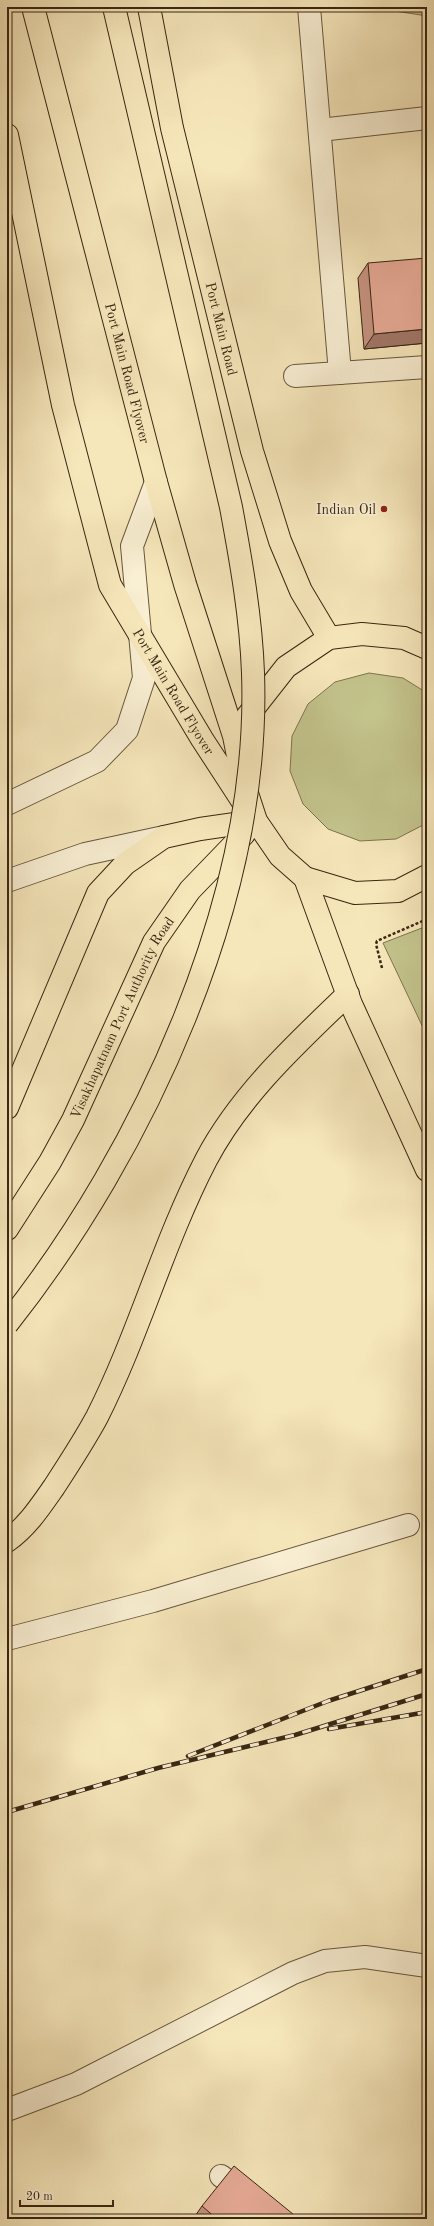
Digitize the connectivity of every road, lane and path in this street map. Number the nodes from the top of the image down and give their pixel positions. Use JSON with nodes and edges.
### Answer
{"nodes":[{"id":1,"x":33,"y":7,"type":"edge"},
{"id":2,"x":114,"y":7,"type":"edge"},
{"id":3,"x":149,"y":7,"type":"edge"},
{"id":4,"x":309,"y":7,"type":"edge"},
{"id":5,"x":427,"y":118,"type":"edge"},
{"id":6,"x":320,"y":130,"type":"junction"},
{"id":7,"x":7,"y":135,"type":"edge"},
{"id":8,"x":427,"y":367,"type":"edge"},
{"id":9,"x":340,"y":373,"type":"junction"},
{"id":10,"x":295,"y":376,"type":"dead end"},
{"id":11,"x":156,"y":482,"type":"junction"},
{"id":12,"x":141,"y":636,"type":"junction"},
{"id":13,"x":329,"y":638,"type":"junction"},
{"id":14,"x":427,"y":648,"type":"edge"},
{"id":15,"x":234,"y":736,"type":"junction"},
{"id":16,"x":7,"y":804,"type":"edge"},
{"id":17,"x":256,"y":822,"type":"junction"},
{"id":18,"x":164,"y":837,"type":"junction"},
{"id":19,"x":427,"y":876,"type":"edge"},
{"id":20,"x":305,"y":878,"type":"junction"},
{"id":21,"x":7,"y":881,"type":"edge"},
{"id":22,"x":427,"y":919,"type":"edge"},
{"id":23,"x":382,"y":968,"type":"dead end"},
{"id":24,"x":348,"y":994,"type":"junction"},
{"id":25,"x":7,"y":1108,"type":"edge"},
{"id":26,"x":427,"y":1170,"type":"edge"},
{"id":27,"x":7,"y":1228,"type":"edge"},
{"id":28,"x":7,"y":1324,"type":"edge"},
{"id":29,"x":408,"y":1525,"type":"dead end"},
{"id":30,"x":7,"y":1541,"type":"edge"},
{"id":31,"x":7,"y":1639,"type":"edge"},
{"id":32,"x":427,"y":1966,"type":"edge"},
{"id":33,"x":7,"y":2110,"type":"edge"},
{"id":34,"x":221,"y":2176,"type":"dead end"},
{"id":35,"x":279,"y":2219,"type":"edge"}],
"edges":[{"from":1,"to":11,"type":"main road","name":"Port Main Road Flyover"},
{"from":2,"to":28,"type":"main road","bridge":true},
{"from":3,"to":13,"type":"main road","name":"Port Main Road"},
{"from":4,"to":6,"type":"street"},
{"from":5,"to":6,"type":"street"},
{"from":6,"to":9,"type":"street"},
{"from":7,"to":12,"type":"main road","name":"Port Main Road Flyover"},
{"from":8,"to":9,"type":"street"},
{"from":9,"to":10,"type":"street"},
{"from":11,"to":12,"type":"street"},
{"from":11,"to":15,"type":"main road","name":"Port Main Road Flyover"},
{"from":12,"to":16,"type":"street"},
{"from":12,"to":17,"type":"main road","name":"Port Main Road Flyover"},
{"from":13,"to":14,"type":"main road"},
{"from":13,"to":15,"type":"main road"},
{"from":15,"to":17,"type":"main road","name":"Port Main Road Flyover"},
{"from":17,"to":18,"type":"main road"},
{"from":17,"to":20,"type":"main road","name":"Port Main Road Flyover"},
{"from":17,"to":27,"type":"main road","name":"Visakhapatnam Port Authority Road"},
{"from":18,"to":21,"type":"street"},
{"from":18,"to":25,"type":"main road"},
{"from":19,"to":20,"type":"main road"},
{"from":20,"to":24,"type":"main road"},
{"from":22,"to":23,"type":"path"},
{"from":24,"to":26,"type":"main road"},
{"from":24,"to":30,"type":"main road"},
{"from":29,"to":31,"type":"street"},
{"from":32,"to":33,"type":"street"},
{"from":34,"to":35,"type":"street"}]}
